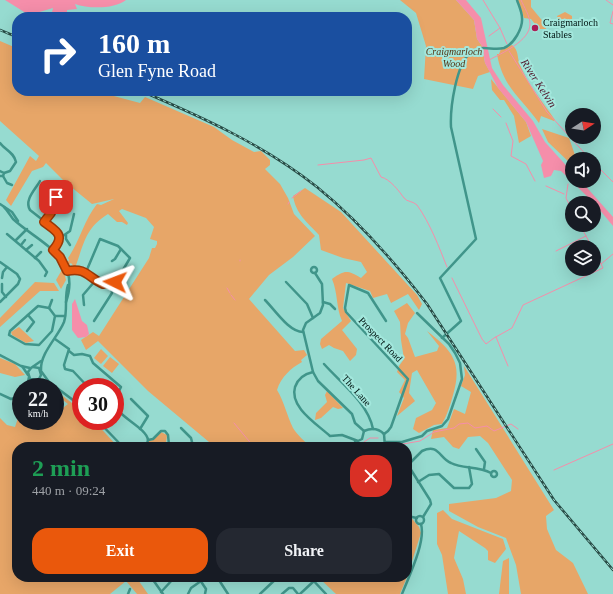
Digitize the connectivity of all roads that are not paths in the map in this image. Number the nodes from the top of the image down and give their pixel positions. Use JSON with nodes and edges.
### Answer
{"nodes":[{"id":1,"x":517,"y":0,"type":"edge"},
{"id":2,"x":0,"y":143,"type":"edge"},
{"id":3,"x":0,"y":171,"type":"edge"},
{"id":4,"x":2,"y":175,"type":"edge"},
{"id":5,"x":40,"y":181,"type":"dead end"},
{"id":6,"x":12,"y":185,"type":"dead end"},
{"id":7,"x":56,"y":197,"type":"dead end"},
{"id":8,"x":0,"y":204,"type":"edge"},
{"id":9,"x":74,"y":214,"type":"dead end"},
{"id":10,"x":44,"y":222,"type":"junction"},
{"id":11,"x":28,"y":229,"type":"junction"},
{"id":12,"x":7,"y":234,"type":"dead end"},
{"id":13,"x":66,"y":235,"type":"junction"},
{"id":14,"x":60,"y":238,"type":"junction"},
{"id":15,"x":16,"y":240,"type":"junction"},
{"id":16,"x":25,"y":240,"type":"dead end"},
{"id":17,"x":21,"y":245,"type":"junction"},
{"id":18,"x":32,"y":245,"type":"dead end"},
{"id":19,"x":70,"y":246,"type":"dead end"},
{"id":20,"x":120,"y":249,"type":"junction"},
{"id":21,"x":26,"y":250,"type":"junction"},
{"id":22,"x":53,"y":250,"type":"junction"},
{"id":23,"x":41,"y":252,"type":"dead end"},
{"id":24,"x":35,"y":258,"type":"junction"},
{"id":25,"x":112,"y":261,"type":"dead end"},
{"id":26,"x":0,"y":262,"type":"edge"},
{"id":27,"x":6,"y":267,"type":"junction"},
{"id":28,"x":67,"y":271,"type":"junction"},
{"id":29,"x":86,"y":272,"type":"junction"},
{"id":30,"x":315,"y":273,"type":"dead end"},
{"id":31,"x":45,"y":276,"type":"dead end"},
{"id":32,"x":2,"y":278,"type":"dead end"},
{"id":33,"x":96,"y":281,"type":"junction"},
{"id":34,"x":286,"y":282,"type":"dead end"},
{"id":35,"x":2,"y":284,"type":"dead end"},
{"id":36,"x":111,"y":284,"type":"junction"},
{"id":37,"x":6,"y":296,"type":"junction"},
{"id":38,"x":52,"y":300,"type":"dead end"},
{"id":39,"x":265,"y":300,"type":"dead end"},
{"id":40,"x":0,"y":302,"type":"edge"},
{"id":41,"x":322,"y":302,"type":"junction"},
{"id":42,"x":84,"y":305,"type":"dead end"},
{"id":43,"x":49,"y":308,"type":"junction"},
{"id":44,"x":335,"y":309,"type":"dead end"},
{"id":45,"x":417,"y":313,"type":"dead end"},
{"id":46,"x":28,"y":315,"type":"junction"},
{"id":47,"x":55,"y":316,"type":"junction"},
{"id":48,"x":66,"y":316,"type":"junction"},
{"id":49,"x":313,"y":318,"type":"junction"},
{"id":50,"x":94,"y":321,"type":"dead end"},
{"id":51,"x":386,"y":321,"type":"dead end"},
{"id":52,"x":27,"y":331,"type":"dead end"},
{"id":53,"x":303,"y":332,"type":"junction"},
{"id":54,"x":442,"y":338,"type":"junction"},
{"id":55,"x":55,"y":339,"type":"junction"},
{"id":56,"x":69,"y":351,"type":"junction"},
{"id":57,"x":0,"y":355,"type":"edge"},
{"id":58,"x":43,"y":359,"type":"junction"},
{"id":59,"x":324,"y":364,"type":"dead end"},
{"id":60,"x":21,"y":366,"type":"junction"},
{"id":61,"x":31,"y":367,"type":"junction"},
{"id":62,"x":41,"y":371,"type":"junction"},
{"id":63,"x":313,"y":372,"type":"junction"},
{"id":64,"x":28,"y":376,"type":"joint"},
{"id":65,"x":40,"y":378,"type":"edge"},
{"id":66,"x":46,"y":378,"type":"edge"},
{"id":67,"x":80,"y":378,"type":"edge"},
{"id":68,"x":111,"y":378,"type":"edge"},
{"id":69,"x":0,"y":394,"type":"edge"},
{"id":70,"x":12,"y":399,"type":"edge"},
{"id":71,"x":131,"y":400,"type":"dead end"},
{"id":72,"x":124,"y":417,"type":"edge"},
{"id":73,"x":140,"y":428,"type":"junction"},
{"id":74,"x":180,"y":428,"type":"dead end"},
{"id":75,"x":373,"y":429,"type":"junction"},
{"id":76,"x":107,"y":430,"type":"edge"},
{"id":77,"x":364,"y":431,"type":"junction"},
{"id":78,"x":384,"y":434,"type":"junction"},
{"id":79,"x":148,"y":440,"type":"joint"},
{"id":80,"x":356,"y":441,"type":"joint"},
{"id":81,"x":118,"y":442,"type":"edge"},
{"id":82,"x":169,"y":442,"type":"edge"},
{"id":83,"x":192,"y":442,"type":"edge"},
{"id":84,"x":385,"y":442,"type":"joint"},
{"id":85,"x":476,"y":449,"type":"dead end"},
{"id":86,"x":412,"y":460,"type":"edge"},
{"id":87,"x":469,"y":467,"type":"junction"},
{"id":88,"x":484,"y":469,"type":"junction"},
{"id":89,"x":412,"y":470,"type":"edge"},
{"id":90,"x":491,"y":473,"type":"dead end"},
{"id":91,"x":418,"y":482,"type":"junction"},
{"id":92,"x":412,"y":517,"type":"edge"},
{"id":93,"x":423,"y":517,"type":"junction"},
{"id":94,"x":417,"y":518,"type":"junction"},
{"id":95,"x":421,"y":524,"type":"junction"},
{"id":96,"x":412,"y":566,"type":"edge"},
{"id":97,"x":154,"y":582,"type":"edge"},
{"id":98,"x":171,"y":582,"type":"edge"},
{"id":99,"x":200,"y":582,"type":"edge"},
{"id":100,"x":202,"y":582,"type":"edge"},
{"id":101,"x":220,"y":582,"type":"edge"},
{"id":102,"x":273,"y":582,"type":"edge"},
{"id":103,"x":313,"y":582,"type":"edge"},
{"id":104,"x":315,"y":582,"type":"edge"},
{"id":105,"x":406,"y":582,"type":"edge"},
{"id":106,"x":162,"y":593,"type":"edge"},
{"id":107,"x":188,"y":594,"type":"edge"},
{"id":108,"x":205,"y":594,"type":"edge"},
{"id":109,"x":228,"y":594,"type":"edge"},
{"id":110,"x":260,"y":594,"type":"edge"},
{"id":111,"x":282,"y":594,"type":"edge"},
{"id":112,"x":299,"y":594,"type":"edge"},
{"id":113,"x":326,"y":594,"type":"edge"},
{"id":114,"x":402,"y":594,"type":"edge"}],
"edges":[{"from":1,"to":54,"type":"street"},
{"from":2,"to":4,"type":"street"},
{"from":3,"to":4,"type":"street"},
{"from":4,"to":6,"type":"street"},
{"from":5,"to":10,"type":"street"},
{"from":7,"to":10,"type":"street"},
{"from":8,"to":11,"type":"street"},
{"from":9,"to":13,"type":"street"},
{"from":10,"to":14,"type":"street"},
{"from":11,"to":15,"type":"street"},
{"from":11,"to":22,"type":"street"},
{"from":12,"to":15,"type":"street"},
{"from":13,"to":14,"type":"street"},
{"from":13,"to":19,"type":"street"},
{"from":14,"to":22,"type":"street"},
{"from":15,"to":17,"type":"street"},
{"from":16,"to":17,"type":"street"},
{"from":17,"to":21,"type":"street"},
{"from":18,"to":21,"type":"street"},
{"from":20,"to":25,"type":"street"},
{"from":20,"to":29,"type":"street"},
{"from":20,"to":36,"type":"street"},
{"from":21,"to":24,"type":"street"},
{"from":22,"to":28,"type":"street"},
{"from":23,"to":24,"type":"street"},
{"from":24,"to":31,"type":"street"},
{"from":26,"to":27,"type":"street"},
{"from":27,"to":32,"type":"street"},
{"from":27,"to":37,"type":"street"},
{"from":28,"to":29,"type":"street"},
{"from":28,"to":48,"type":"street"},
{"from":29,"to":33,"type":"street"},
{"from":30,"to":41,"type":"street"},
{"from":33,"to":36,"type":"street"},
{"from":33,"to":42,"type":"street"},
{"from":34,"to":49,"type":"street"},
{"from":35,"to":37,"type":"street"},
{"from":36,"to":50,"type":"street"},
{"from":37,"to":40,"type":"street"},
{"from":38,"to":43,"type":"street"},
{"from":39,"to":53,"type":"street"},
{"from":41,"to":44,"type":"street"},
{"from":41,"to":49,"type":"street"},
{"from":43,"to":46,"type":"street"},
{"from":43,"to":47,"type":"street"},
{"from":45,"to":54,"type":"street"},
{"from":46,"to":47,"type":"street"},
{"from":46,"to":52,"type":"street"},
{"from":47,"to":48,"type":"street"},
{"from":48,"to":55,"type":"street"},
{"from":49,"to":53,"type":"street"},
{"from":51,"to":78,"type":"street","name":"Prospect Road"},
{"from":53,"to":63,"type":"street"},
{"from":54,"to":84,"type":"street"},
{"from":55,"to":56,"type":"street"},
{"from":55,"to":58,"type":"street"},
{"from":56,"to":67,"type":"street"},
{"from":56,"to":68,"type":"street"},
{"from":57,"to":60,"type":"street"},
{"from":58,"to":61,"type":"street"},
{"from":58,"to":62,"type":"street"},
{"from":59,"to":75,"type":"street","name":"The Lane"},
{"from":60,"to":61,"type":"street"},
{"from":60,"to":64,"type":"street"},
{"from":61,"to":62,"type":"street"},
{"from":61,"to":64,"type":"street"},
{"from":62,"to":65,"type":"street"},
{"from":62,"to":66,"type":"street"},
{"from":63,"to":77,"type":"street"},
{"from":63,"to":80,"type":"street"},
{"from":69,"to":70,"type":"street"},
{"from":71,"to":73,"type":"street"},
{"from":72,"to":73,"type":"street"},
{"from":73,"to":79,"type":"street"},
{"from":74,"to":83,"type":"street"},
{"from":75,"to":77,"type":"street"},
{"from":75,"to":78,"type":"street"},
{"from":76,"to":81,"type":"street"},
{"from":77,"to":80,"type":"street"},
{"from":78,"to":84,"type":"street"},
{"from":79,"to":82,"type":"street"},
{"from":85,"to":88,"type":"street"},
{"from":86,"to":87,"type":"street"},
{"from":87,"to":88,"type":"street"},
{"from":87,"to":91,"type":"street"},
{"from":88,"to":90,"type":"street"},
{"from":89,"to":91,"type":"street"},
{"from":91,"to":93,"type":"street"},
{"from":92,"to":94,"type":"street"},
{"from":93,"to":94,"type":"street"},
{"from":93,"to":95,"type":"street"},
{"from":94,"to":95,"type":"street"},
{"from":95,"to":96,"type":"street"},
{"from":97,"to":106,"type":"street"},
{"from":98,"to":106,"type":"street"},
{"from":99,"to":107,"type":"street"},
{"from":100,"to":108,"type":"street"},
{"from":101,"to":109,"type":"street"},
{"from":102,"to":110,"type":"street"},
{"from":103,"to":112,"type":"street"},
{"from":104,"to":113,"type":"street"},
{"from":105,"to":114,"type":"street"},
{"from":111,"to":112,"type":"street"}]}
